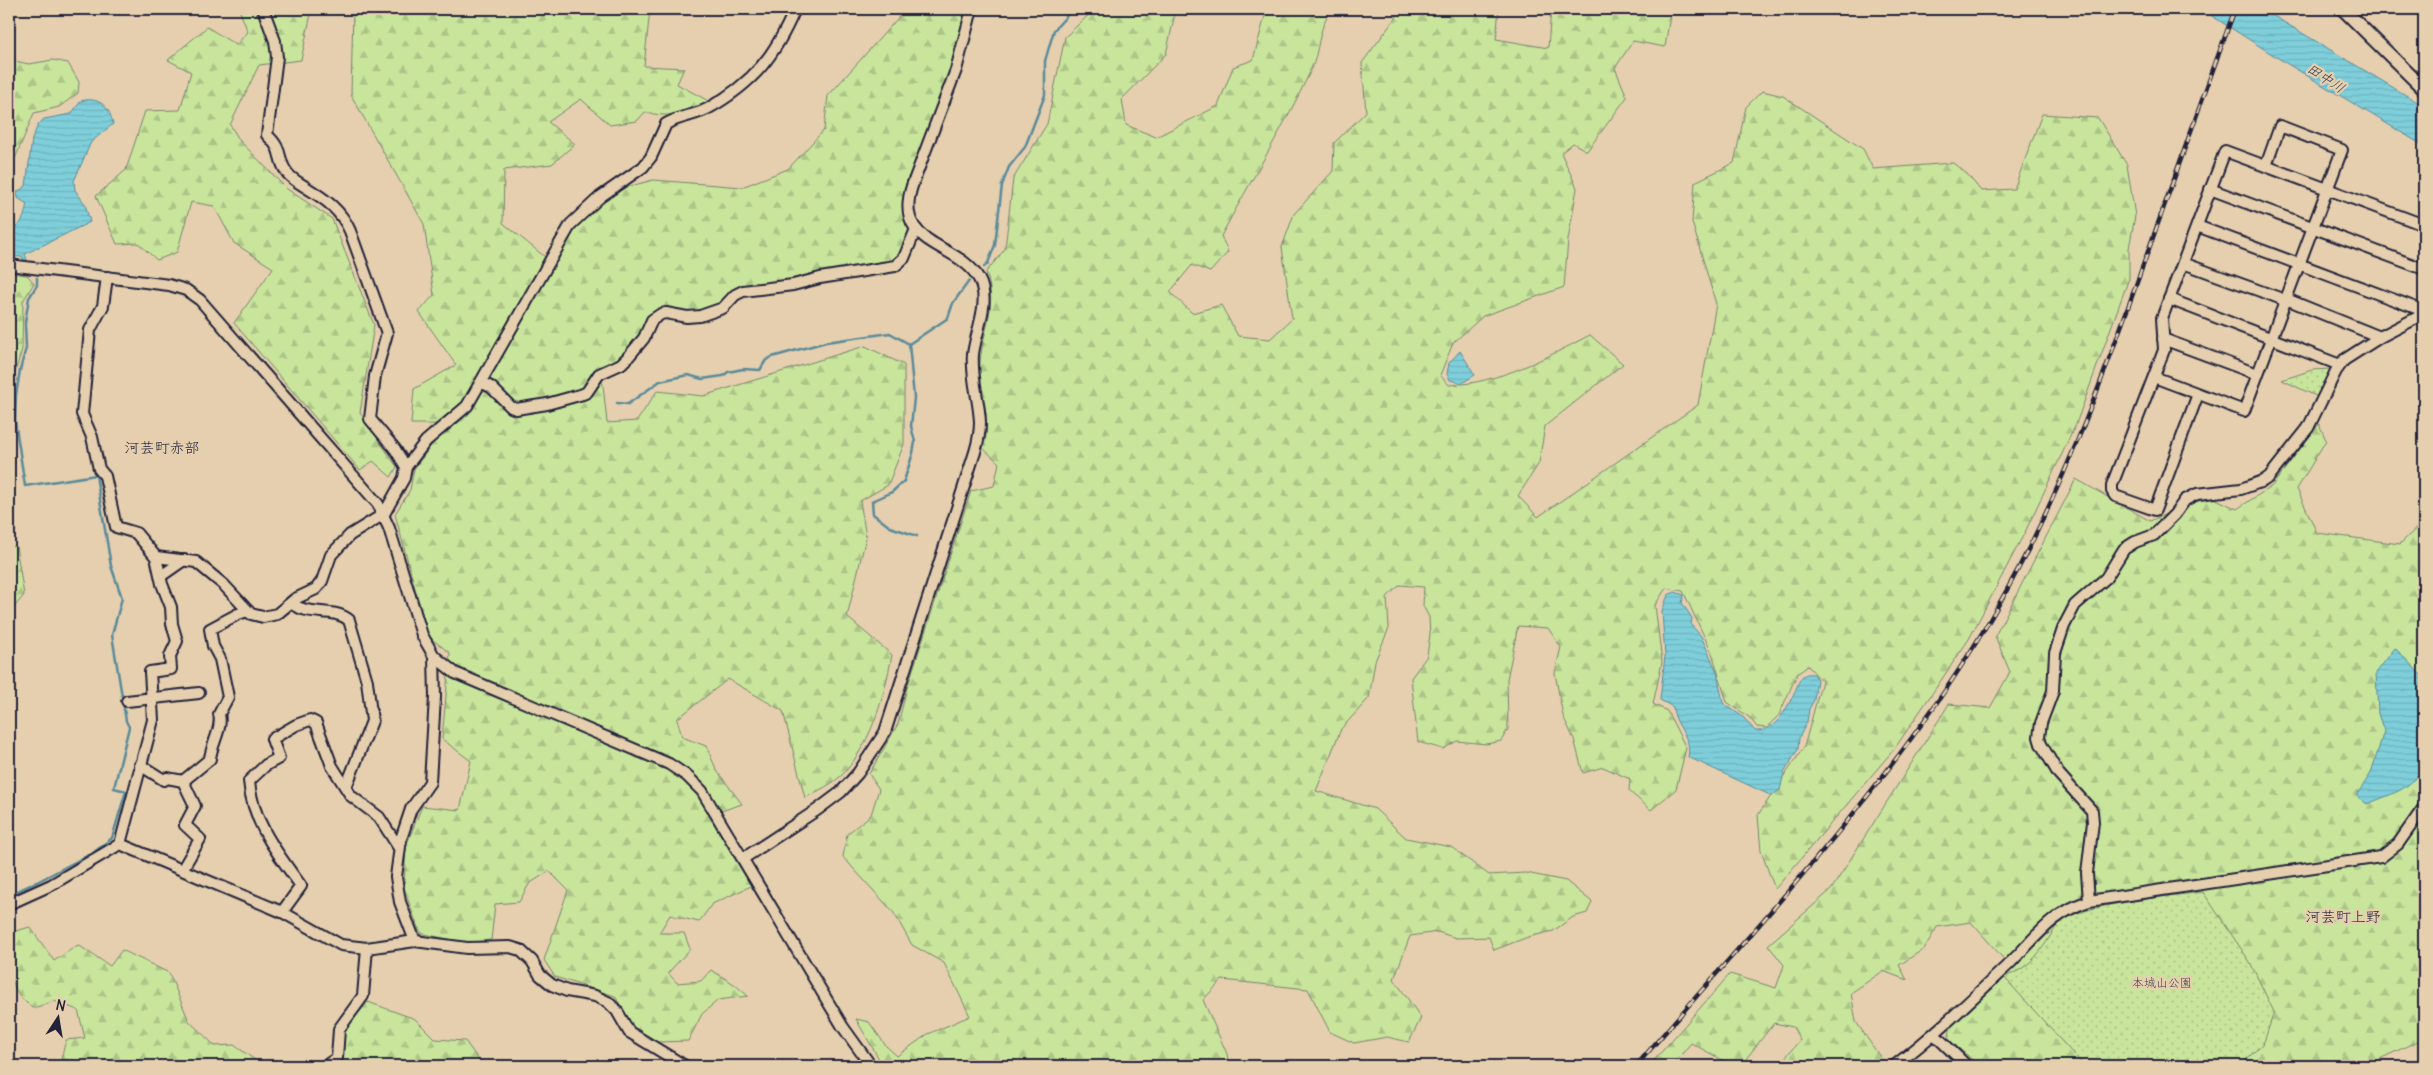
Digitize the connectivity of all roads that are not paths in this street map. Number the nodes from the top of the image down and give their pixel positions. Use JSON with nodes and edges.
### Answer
{"nodes":[{"id":1,"x":263,"y":9,"type":"edge"},
{"id":2,"x":795,"y":9,"type":"edge"},
{"id":3,"x":972,"y":9,"type":"edge"},
{"id":4,"x":2342,"y":9,"type":"edge"},
{"id":5,"x":2424,"y":89,"type":"edge"},
{"id":6,"x":2266,"y":166,"type":"junction"},
{"id":7,"x":2210,"y":189,"type":"junction"},
{"id":8,"x":2328,"y":189,"type":"junction"},
{"id":9,"x":2197,"y":226,"type":"junction"},
{"id":10,"x":2424,"y":226,"type":"edge"},
{"id":11,"x":2312,"y":227,"type":"junction"},
{"id":12,"x":916,"y":229,"type":"junction"},
{"id":13,"x":2183,"y":262,"type":"junction"},
{"id":14,"x":2299,"y":264,"type":"junction"},
{"id":15,"x":9,"y":265,"type":"edge"},
{"id":16,"x":2424,"y":269,"type":"edge"},
{"id":17,"x":107,"y":277,"type":"junction"},
{"id":18,"x":2169,"y":299,"type":"junction"},
{"id":19,"x":2285,"y":300,"type":"junction"},
{"id":20,"x":2424,"y":312,"type":"edge"},
{"id":21,"x":2380,"y":337,"type":"junction"},
{"id":22,"x":2270,"y":338,"type":"junction"},
{"id":23,"x":2163,"y":339,"type":"junction"},
{"id":24,"x":2340,"y":365,"type":"junction"},
{"id":25,"x":2257,"y":374,"type":"junction"},
{"id":26,"x":2154,"y":377,"type":"junction"},
{"id":27,"x":482,"y":383,"type":"junction"},
{"id":28,"x":2198,"y":394,"type":"junction"},
{"id":29,"x":406,"y":467,"type":"junction"},
{"id":30,"x":384,"y":514,"type":"junction"},
{"id":31,"x":156,"y":557,"type":"junction"},
{"id":32,"x":184,"y":560,"type":"junction"},
{"id":33,"x":161,"y":576,"type":"junction"},
{"id":34,"x":291,"y":603,"type":"junction"},
{"id":35,"x":248,"y":611,"type":"junction"},
{"id":36,"x":434,"y":656,"type":"junction"},
{"id":37,"x":199,"y":693,"type":"dead end"},
{"id":38,"x":153,"y":700,"type":"junction"},
{"id":39,"x":127,"y":701,"type":"dead end"},
{"id":40,"x":140,"y":765,"type":"junction"},
{"id":41,"x":183,"y":781,"type":"junction"},
{"id":42,"x":346,"y":787,"type":"junction"},
{"id":43,"x":2424,"y":807,"type":"edge"},
{"id":44,"x":120,"y":844,"type":"junction"},
{"id":45,"x":399,"y":848,"type":"junction"},
{"id":46,"x":744,"y":858,"type":"junction"},
{"id":47,"x":182,"y":870,"type":"junction"},
{"id":48,"x":2089,"y":901,"type":"junction"},
{"id":49,"x":9,"y":904,"type":"edge"},
{"id":50,"x":282,"y":912,"type":"junction"},
{"id":51,"x":415,"y":940,"type":"junction"},
{"id":52,"x":367,"y":948,"type":"junction"},
{"id":53,"x":1934,"y":1034,"type":"junction"},
{"id":54,"x":1899,"y":1065,"type":"edge"},
{"id":55,"x":325,"y":1066,"type":"edge"},
{"id":56,"x":685,"y":1066,"type":"edge"},
{"id":57,"x":870,"y":1066,"type":"edge"},
{"id":58,"x":1967,"y":1066,"type":"edge"}],
"edges":[{"from":1,"to":29,"type":"street"},
{"from":2,"to":27,"type":"street"},
{"from":3,"to":12,"type":"street"},
{"from":4,"to":5,"type":"main road"},
{"from":6,"to":7,"type":"street"},
{"from":6,"to":8,"type":"street"},
{"from":6,"to":8,"type":"street"},
{"from":7,"to":9,"type":"street"},
{"from":7,"to":11,"type":"street"},
{"from":8,"to":10,"type":"street"},
{"from":8,"to":11,"type":"street"},
{"from":9,"to":13,"type":"street"},
{"from":9,"to":14,"type":"street"},
{"from":11,"to":14,"type":"street"},
{"from":11,"to":16,"type":"street"},
{"from":12,"to":27,"type":"street"},
{"from":12,"to":46,"type":"street"},
{"from":13,"to":18,"type":"street"},
{"from":13,"to":19,"type":"street"},
{"from":14,"to":19,"type":"street"},
{"from":14,"to":20,"type":"street"},
{"from":15,"to":17,"type":"street"},
{"from":17,"to":30,"type":"street"},
{"from":17,"to":31,"type":"street"},
{"from":18,"to":22,"type":"street"},
{"from":18,"to":23,"type":"street"},
{"from":19,"to":21,"type":"street"},
{"from":19,"to":22,"type":"street"},
{"from":20,"to":21,"type":"street"},
{"from":21,"to":24,"type":"street"},
{"from":22,"to":24,"type":"street"},
{"from":22,"to":25,"type":"street"},
{"from":23,"to":25,"type":"street"},
{"from":23,"to":26,"type":"street"},
{"from":24,"to":48,"type":"street"},
{"from":25,"to":28,"type":"street"},
{"from":26,"to":28,"type":"street"},
{"from":26,"to":28,"type":"street"},
{"from":27,"to":29,"type":"street"},
{"from":29,"to":30,"type":"street"},
{"from":30,"to":34,"type":"street"},
{"from":30,"to":36,"type":"street"},
{"from":31,"to":32,"type":"street"},
{"from":31,"to":33,"type":"street"},
{"from":32,"to":33,"type":"street"},
{"from":32,"to":35,"type":"street"},
{"from":33,"to":38,"type":"street"},
{"from":34,"to":35,"type":"street"},
{"from":34,"to":42,"type":"street"},
{"from":35,"to":41,"type":"street"},
{"from":36,"to":45,"type":"street"},
{"from":36,"to":46,"type":"street"},
{"from":37,"to":38,"type":"street"},
{"from":38,"to":39,"type":"street"},
{"from":38,"to":40,"type":"street"},
{"from":40,"to":41,"type":"street"},
{"from":40,"to":44,"type":"street"},
{"from":41,"to":47,"type":"street"},
{"from":42,"to":45,"type":"street"},
{"from":42,"to":50,"type":"street"},
{"from":43,"to":48,"type":"street"},
{"from":44,"to":47,"type":"street"},
{"from":44,"to":49,"type":"street"},
{"from":45,"to":51,"type":"street"},
{"from":46,"to":57,"type":"street"},
{"from":47,"to":50,"type":"street"},
{"from":48,"to":53,"type":"street"},
{"from":50,"to":52,"type":"street"},
{"from":51,"to":52,"type":"street"},
{"from":51,"to":56,"type":"street"},
{"from":52,"to":55,"type":"street"},
{"from":53,"to":54,"type":"street"},
{"from":53,"to":58,"type":"street"}]}
